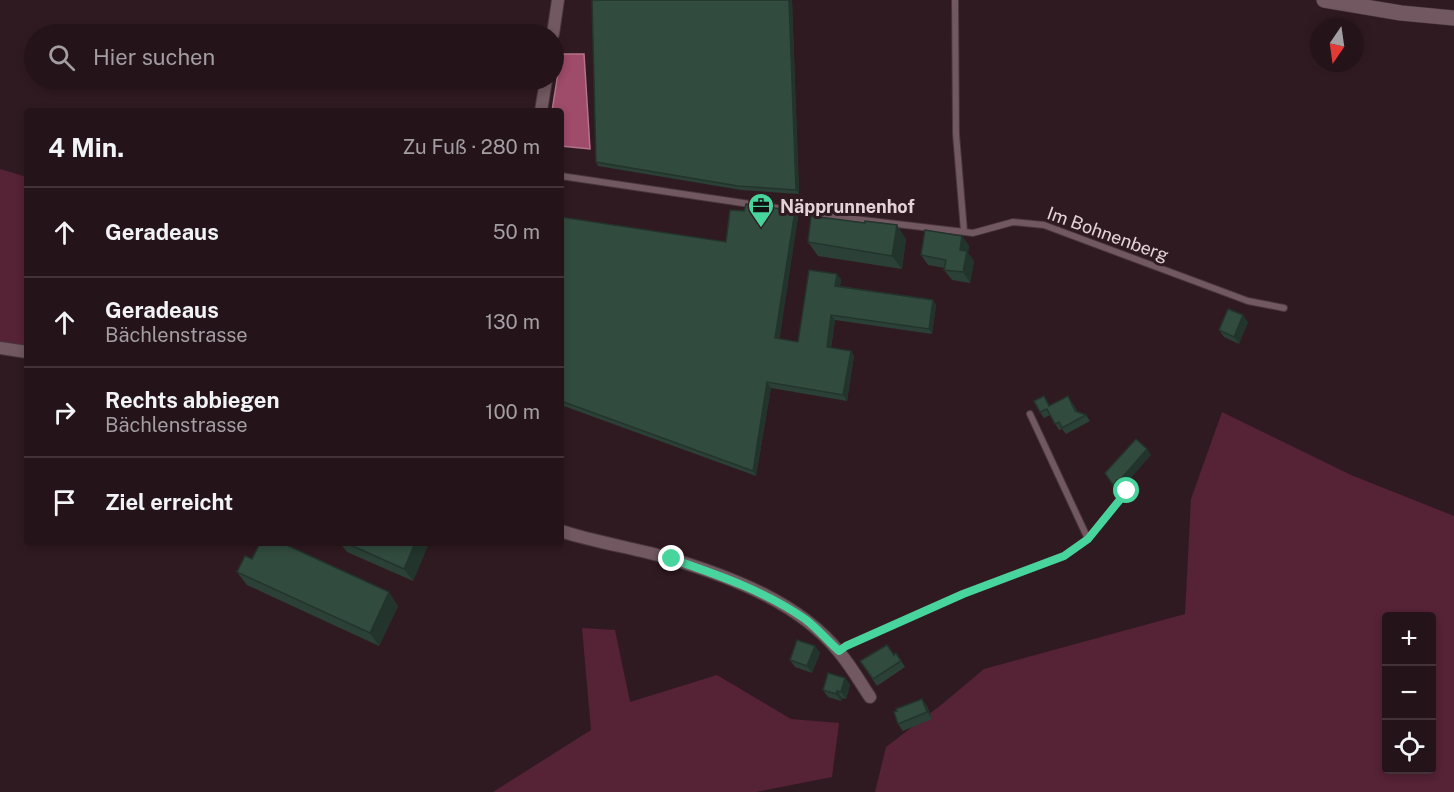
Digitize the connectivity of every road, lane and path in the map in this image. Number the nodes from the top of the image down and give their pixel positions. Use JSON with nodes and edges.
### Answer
{"nodes":[{"id":1,"x":558,"y":0,"type":"edge"},
{"id":2,"x":955,"y":0,"type":"edge"},
{"id":3,"x":1324,"y":0,"type":"edge"},
{"id":4,"x":1454,"y":18,"type":"edge"},
{"id":5,"x":554,"y":24,"type":"edge"},
{"id":6,"x":544,"y":90,"type":"edge"},
{"id":7,"x":541,"y":108,"type":"edge"},
{"id":8,"x":564,"y":176,"type":"edge"},
{"id":9,"x":964,"y":231,"type":"junction"},
{"id":10,"x":1284,"y":308,"type":"dead end"},
{"id":11,"x":0,"y":348,"type":"edge"},
{"id":12,"x":24,"y":352,"type":"edge"},
{"id":13,"x":1030,"y":414,"type":"dead end"},
{"id":14,"x":1127,"y":491,"type":"dead end"},
{"id":15,"x":564,"y":532,"type":"edge"},
{"id":16,"x":1088,"y":539,"type":"junction"},
{"id":17,"x":839,"y":651,"type":"junction"},
{"id":18,"x":870,"y":697,"type":"dead end"}],
"edges":[{"from":1,"to":5,"type":"street"},
{"from":2,"to":9,"type":"lane"},
{"from":3,"to":4,"type":"main road"},
{"from":6,"to":7,"type":"street"},
{"from":8,"to":9,"type":"lane","name":"Im Bohnenberg"},
{"from":9,"to":10,"type":"lane","name":"Im Bohnenberg"},
{"from":11,"to":12,"type":"street"},
{"from":13,"to":16,"type":"lane"},
{"from":14,"to":16,"type":"lane"},
{"from":15,"to":17,"type":"street"},
{"from":16,"to":17,"type":"lane"},
{"from":17,"to":18,"type":"street"}]}
